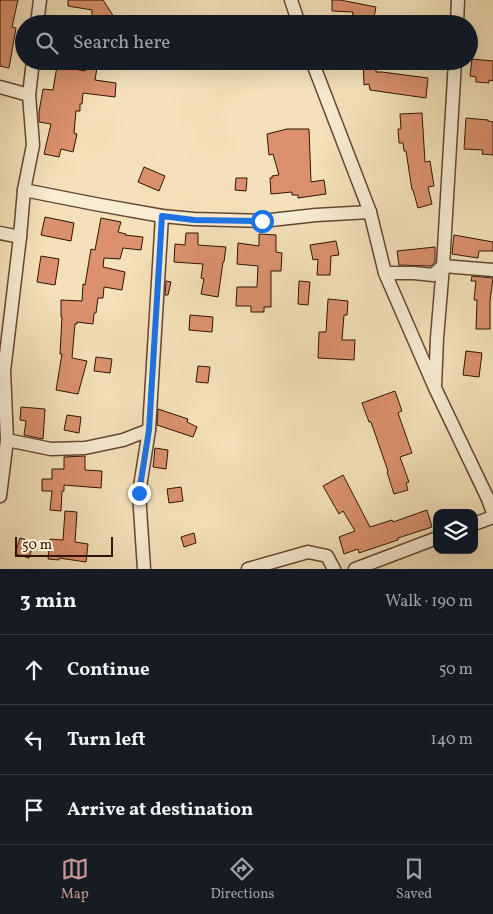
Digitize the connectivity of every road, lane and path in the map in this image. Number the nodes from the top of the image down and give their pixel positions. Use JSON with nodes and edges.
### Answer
{"nodes":[{"id":1,"x":40,"y":0,"type":"edge"},
{"id":2,"x":291,"y":0,"type":"edge"},
{"id":3,"x":458,"y":0,"type":"edge"},
{"id":4,"x":38,"y":15,"type":"edge"},
{"id":5,"x":296,"y":15,"type":"edge"},
{"id":6,"x":457,"y":15,"type":"edge"},
{"id":7,"x":32,"y":70,"type":"edge"},
{"id":8,"x":315,"y":70,"type":"edge"},
{"id":9,"x":454,"y":70,"type":"edge"},
{"id":10,"x":0,"y":87,"type":"edge"},
{"id":11,"x":30,"y":95,"type":"junction"},
{"id":12,"x":24,"y":190,"type":"junction"},
{"id":13,"x":370,"y":212,"type":"junction"},
{"id":14,"x":162,"y":216,"type":"junction"},
{"id":15,"x":0,"y":233,"type":"edge"},
{"id":16,"x":20,"y":237,"type":"junction"},
{"id":17,"x":444,"y":266,"type":"junction"},
{"id":18,"x":493,"y":270,"type":"edge"},
{"id":19,"x":385,"y":273,"type":"junction"},
{"id":20,"x":2,"y":371,"type":"edge"},
{"id":21,"x":435,"y":388,"type":"junction"},
{"id":22,"x":149,"y":430,"type":"junction"},
{"id":23,"x":7,"y":440,"type":"junction"},
{"id":24,"x":0,"y":496,"type":"edge"},
{"id":25,"x":490,"y":498,"type":"edge"},
{"id":26,"x":493,"y":513,"type":"edge"},
{"id":27,"x":493,"y":517,"type":"edge"},
{"id":28,"x":478,"y":523,"type":"edge"},
{"id":29,"x":433,"y":539,"type":"edge"},
{"id":30,"x":144,"y":569,"type":"edge"},
{"id":31,"x":248,"y":569,"type":"edge"},
{"id":32,"x":334,"y":569,"type":"edge"},
{"id":33,"x":354,"y":569,"type":"edge"}],
"edges":[{"from":1,"to":4,"type":"street"},
{"from":2,"to":5,"type":"street"},
{"from":3,"to":6,"type":"street"},
{"from":7,"to":11,"type":"street"},
{"from":8,"to":13,"type":"street"},
{"from":9,"to":17,"type":"street"},
{"from":10,"to":11,"type":"street"},
{"from":11,"to":12,"type":"street"},
{"from":12,"to":14,"type":"street"},
{"from":12,"to":16,"type":"street"},
{"from":13,"to":14,"type":"street"},
{"from":13,"to":19,"type":"street"},
{"from":14,"to":22,"type":"street"},
{"from":15,"to":16,"type":"street"},
{"from":16,"to":20,"type":"street"},
{"from":17,"to":18,"type":"street"},
{"from":17,"to":19,"type":"street"},
{"from":17,"to":21,"type":"street"},
{"from":19,"to":21,"type":"street"},
{"from":20,"to":23,"type":"street"},
{"from":21,"to":25,"type":"street"},
{"from":22,"to":23,"type":"street"},
{"from":22,"to":30,"type":"street"},
{"from":23,"to":24,"type":"street"},
{"from":25,"to":26,"type":"street"},
{"from":27,"to":28,"type":"street"},
{"from":29,"to":33,"type":"street"},
{"from":31,"to":32,"type":"street"}]}
